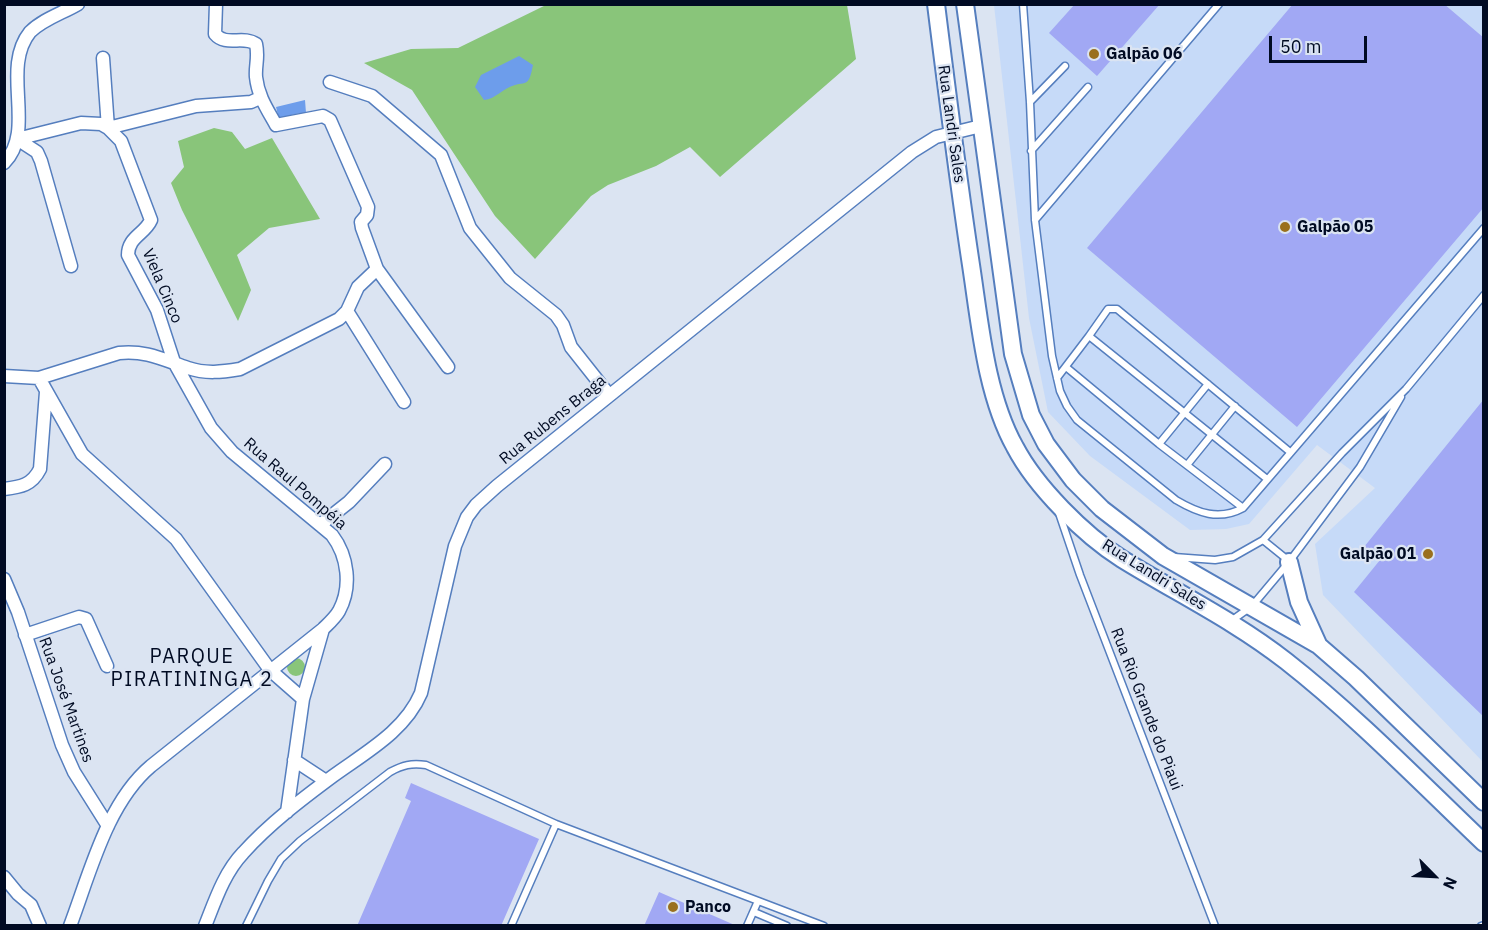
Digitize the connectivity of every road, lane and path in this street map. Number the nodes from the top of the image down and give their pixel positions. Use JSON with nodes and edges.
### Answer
{"nodes":[{"id":1,"x":78,"y":4,"type":"edge"},
{"id":2,"x":216,"y":4,"type":"edge"},
{"id":3,"x":936,"y":4,"type":"edge"},
{"id":4,"x":965,"y":4,"type":"edge"},
{"id":5,"x":1023,"y":4,"type":"edge"},
{"id":6,"x":1218,"y":4,"type":"edge"},
{"id":7,"x":103,"y":58,"type":"dead end"},
{"id":8,"x":1065,"y":66,"type":"dead end"},
{"id":9,"x":330,"y":82,"type":"dead end"},
{"id":10,"x":1088,"y":87,"type":"dead end"},
{"id":11,"x":260,"y":98,"type":"junction"},
{"id":12,"x":1030,"y":102,"type":"junction"},
{"id":13,"x":981,"y":126,"type":"junction"},
{"id":14,"x":108,"y":128,"type":"junction"},
{"id":15,"x":951,"y":132,"type":"junction"},
{"id":16,"x":17,"y":139,"type":"junction"},
{"id":17,"x":1031,"y":150,"type":"junction"},
{"id":18,"x":4,"y":163,"type":"edge"},
{"id":19,"x":1035,"y":220,"type":"junction"},
{"id":20,"x":1484,"y":228,"type":"edge"},
{"id":21,"x":71,"y":266,"type":"dead end"},
{"id":22,"x":377,"y":269,"type":"junction"},
{"id":23,"x":1484,"y":295,"type":"edge"},
{"id":24,"x":347,"y":311,"type":"junction"},
{"id":25,"x":1089,"y":336,"type":"junction"},
{"id":26,"x":174,"y":362,"type":"junction"},
{"id":27,"x":448,"y":367,"type":"dead end"},
{"id":28,"x":1066,"y":367,"type":"junction"},
{"id":29,"x":4,"y":376,"type":"edge"},
{"id":30,"x":39,"y":378,"type":"junction"},
{"id":31,"x":1057,"y":378,"type":"junction"},
{"id":32,"x":1208,"y":384,"type":"junction"},
{"id":33,"x":1406,"y":389,"type":"junction"},
{"id":34,"x":46,"y":391,"type":"junction"},
{"id":35,"x":609,"y":396,"type":"junction"},
{"id":36,"x":404,"y":402,"type":"dead end"},
{"id":37,"x":1235,"y":406,"type":"junction"},
{"id":38,"x":1185,"y":414,"type":"junction"},
{"id":39,"x":1211,"y":434,"type":"junction"},
{"id":40,"x":1159,"y":444,"type":"junction"},
{"id":41,"x":1290,"y":452,"type":"junction"},
{"id":42,"x":385,"y":464,"type":"dead end"},
{"id":43,"x":1186,"y":465,"type":"junction"},
{"id":44,"x":1267,"y":479,"type":"junction"},
{"id":45,"x":4,"y":489,"type":"edge"},
{"id":46,"x":1055,"y":501,"type":"junction"},
{"id":47,"x":1243,"y":508,"type":"junction"},
{"id":48,"x":320,"y":525,"type":"junction"},
{"id":49,"x":1263,"y":540,"type":"junction"},
{"id":50,"x":1163,"y":556,"type":"junction"},
{"id":51,"x":1289,"y":562,"type":"junction"},
{"id":52,"x":1148,"y":573,"type":"junction"},
{"id":53,"x":4,"y":579,"type":"edge"},
{"id":54,"x":1252,"y":606,"type":"junction"},
{"id":55,"x":1230,"y":621,"type":"junction"},
{"id":56,"x":323,"y":629,"type":"junction"},
{"id":57,"x":25,"y":635,"type":"junction"},
{"id":58,"x":1318,"y":645,"type":"junction"},
{"id":59,"x":108,"y":666,"type":"dead end"},
{"id":60,"x":270,"y":670,"type":"junction"},
{"id":61,"x":303,"y":699,"type":"junction"},
{"id":62,"x":294,"y":760,"type":"junction"},
{"id":63,"x":326,"y":781,"type":"junction"},
{"id":64,"x":1484,"y":802,"type":"edge"},
{"id":65,"x":287,"y":812,"type":"junction"},
{"id":66,"x":556,"y":824,"type":"junction"},
{"id":67,"x":108,"y":826,"type":"junction"},
{"id":68,"x":1484,"y":843,"type":"edge"},
{"id":69,"x":4,"y":877,"type":"edge"},
{"id":70,"x":758,"y":901,"type":"junction"},
{"id":71,"x":754,"y":912,"type":"junction"},
{"id":72,"x":40,"y":926,"type":"edge"},
{"id":73,"x":70,"y":926,"type":"edge"},
{"id":74,"x":205,"y":926,"type":"edge"},
{"id":75,"x":246,"y":926,"type":"edge"},
{"id":76,"x":511,"y":926,"type":"edge"},
{"id":77,"x":747,"y":926,"type":"edge"},
{"id":78,"x":787,"y":926,"type":"edge"},
{"id":79,"x":824,"y":926,"type":"edge"},
{"id":80,"x":1215,"y":926,"type":"edge"}],
"edges":[{"from":1,"to":16,"type":"street"},
{"from":2,"to":11,"type":"street"},
{"from":3,"to":15,"type":"street","name":"Rua Landri Sales"},
{"from":4,"to":13,"type":"street","name":"Rua Landri Sales"},
{"from":5,"to":12,"type":"lane"},
{"from":6,"to":19,"type":"lane"},
{"from":7,"to":14,"type":"street"},
{"from":8,"to":12,"type":"lane"},
{"from":9,"to":35,"type":"street"},
{"from":10,"to":17,"type":"lane"},
{"from":11,"to":14,"type":"street"},
{"from":11,"to":22,"type":"street"},
{"from":12,"to":17,"type":"lane"},
{"from":13,"to":15,"type":"street","name":"Rua Rubens Braga"},
{"from":13,"to":50,"type":"street","name":"Rua Landri Sales"},
{"from":14,"to":16,"type":"street"},
{"from":14,"to":26,"type":"street","name":"Viela Cinco"},
{"from":15,"to":35,"type":"street","name":"Rua Rubens Braga"},
{"from":15,"to":46,"type":"street","name":"Rua Landri Sales"},
{"from":16,"to":18,"type":"street"},
{"from":16,"to":21,"type":"street"},
{"from":17,"to":19,"type":"lane"},
{"from":19,"to":31,"type":"lane"},
{"from":20,"to":41,"type":"lane"},
{"from":22,"to":24,"type":"street"},
{"from":22,"to":27,"type":"street"},
{"from":23,"to":33,"type":"lane"},
{"from":24,"to":26,"type":"street"},
{"from":24,"to":36,"type":"street"},
{"from":25,"to":28,"type":"lane"},
{"from":25,"to":32,"type":"lane"},
{"from":25,"to":38,"type":"lane"},
{"from":26,"to":30,"type":"street"},
{"from":26,"to":48,"type":"street","name":"Rua Raul Pompéia"},
{"from":28,"to":31,"type":"lane"},
{"from":28,"to":40,"type":"lane"},
{"from":29,"to":30,"type":"street"},
{"from":30,"to":34,"type":"street"},
{"from":31,"to":47,"type":"lane"},
{"from":32,"to":37,"type":"lane"},
{"from":32,"to":38,"type":"lane"},
{"from":33,"to":49,"type":"lane"},
{"from":33,"to":51,"type":"lane"},
{"from":34,"to":45,"type":"street"},
{"from":34,"to":60,"type":"street"},
{"from":35,"to":63,"type":"street","name":"Rua Rubens Braga"},
{"from":37,"to":39,"type":"lane"},
{"from":37,"to":41,"type":"lane"},
{"from":38,"to":39,"type":"lane"},
{"from":38,"to":40,"type":"lane"},
{"from":39,"to":43,"type":"lane"},
{"from":39,"to":44,"type":"lane"},
{"from":40,"to":43,"type":"lane"},
{"from":41,"to":44,"type":"lane"},
{"from":42,"to":48,"type":"street"},
{"from":43,"to":47,"type":"lane"},
{"from":44,"to":47,"type":"lane"},
{"from":46,"to":52,"type":"street","name":"Rua Landri Sales"},
{"from":46,"to":80,"type":"lane","name":"Rua Rio Grande do Piaui"},
{"from":48,"to":56,"type":"street","name":"Rua Raul Pompéia"},
{"from":49,"to":50,"type":"lane"},
{"from":49,"to":51,"type":"lane"},
{"from":50,"to":52,"type":"lane"},
{"from":50,"to":54,"type":"street","name":"Rua Landri Sales"},
{"from":51,"to":54,"type":"lane"},
{"from":51,"to":58,"type":"street"},
{"from":52,"to":55,"type":"street","name":"Rua Landri Sales"},
{"from":53,"to":57,"type":"street","name":"Rua José Martines"},
{"from":54,"to":55,"type":"lane"},
{"from":54,"to":58,"type":"street","name":"Rua Landri Sales"},
{"from":55,"to":68,"type":"street","name":"Rua Landri Sales"},
{"from":56,"to":60,"type":"street","name":"Rua Raul Pompéia"},
{"from":56,"to":61,"type":"street"},
{"from":57,"to":59,"type":"street"},
{"from":57,"to":67,"type":"street","name":"Rua José Martines"},
{"from":58,"to":64,"type":"street","name":"Rua Landri Sales"},
{"from":60,"to":61,"type":"street"},
{"from":60,"to":67,"type":"street","name":"Rua Raul Pompéia"},
{"from":61,"to":62,"type":"street"},
{"from":62,"to":63,"type":"street"},
{"from":62,"to":65,"type":"street"},
{"from":63,"to":65,"type":"street","name":"Rua Rubens Braga"},
{"from":65,"to":74,"type":"street","name":"Rua Rubens Braga"},
{"from":66,"to":70,"type":"lane"},
{"from":66,"to":75,"type":"lane"},
{"from":66,"to":76,"type":"lane"},
{"from":67,"to":73,"type":"street","name":"Rua Raul Pompéia"},
{"from":69,"to":72,"type":"street"},
{"from":70,"to":71,"type":"lane"},
{"from":70,"to":79,"type":"lane"},
{"from":71,"to":77,"type":"lane"},
{"from":71,"to":78,"type":"lane"}]}
